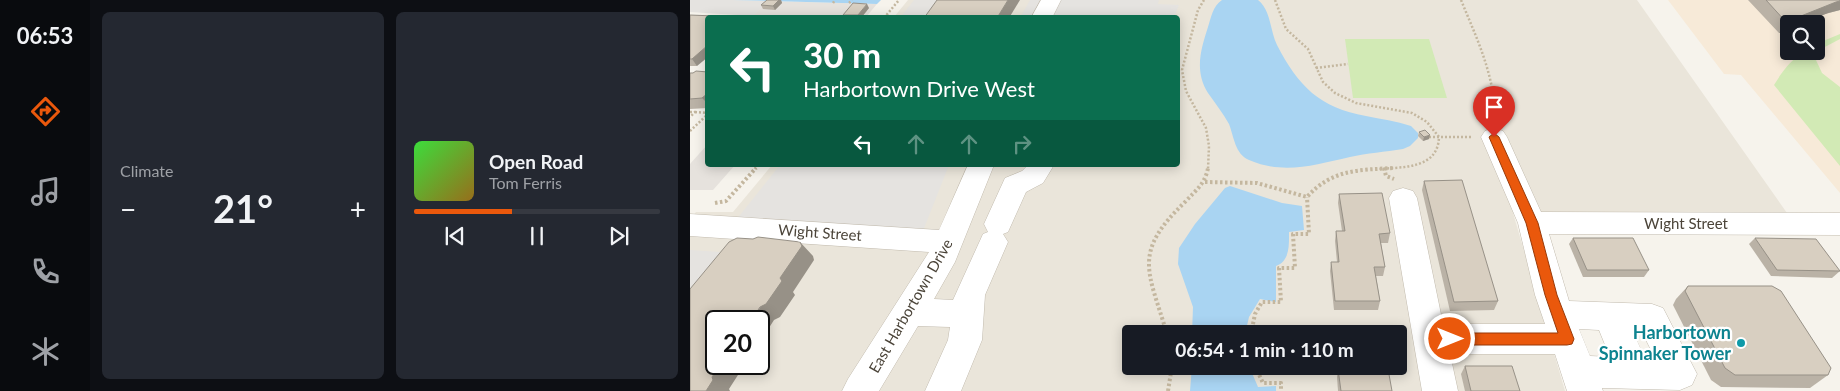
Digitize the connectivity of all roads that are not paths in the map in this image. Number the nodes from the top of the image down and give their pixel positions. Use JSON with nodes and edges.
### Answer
{"nodes":[{"id":1,"x":1051,"y":0,"type":"edge"},
{"id":2,"x":1043,"y":15,"type":"edge"},
{"id":3,"x":1494,"y":137,"type":"road end"},
{"id":4,"x":1040,"y":167,"type":"edge"},
{"id":5,"x":978,"y":175,"type":"edge"},
{"id":6,"x":1016,"y":185,"type":"junction"},
{"id":7,"x":1403,"y":198,"type":"dead end"},
{"id":8,"x":1532,"y":223,"type":"junction"},
{"id":9,"x":690,"y":225,"type":"edge"},
{"id":10,"x":1835,"y":230,"type":"edge"},
{"id":11,"x":950,"y":242,"type":"junction"},
{"id":12,"x":908,"y":312,"type":"junction"},
{"id":13,"x":967,"y":314,"type":"junction"},
{"id":14,"x":1610,"y":316,"type":"junction"},
{"id":15,"x":1562,"y":327,"type":"junction"},
{"id":16,"x":1430,"y":339,"type":"junction"},
{"id":17,"x":1634,"y":373,"type":"junction"},
{"id":18,"x":1582,"y":382,"type":"edge"},
{"id":19,"x":860,"y":391,"type":"edge"},
{"id":20,"x":943,"y":391,"type":"edge"},
{"id":21,"x":1440,"y":391,"type":"edge"}],
"edges":[{"from":1,"to":2,"type":"street"},
{"from":3,"to":8,"type":"street"},
{"from":4,"to":6,"type":"street"},
{"from":5,"to":6,"type":"street"},
{"from":5,"to":11,"type":"street","name":"East Harbortown Drive"},
{"from":6,"to":13,"type":"street"},
{"from":7,"to":16,"type":"street"},
{"from":8,"to":10,"type":"street","name":"Wight Street"},
{"from":8,"to":15,"type":"street"},
{"from":9,"to":11,"type":"street","name":"Wight Street"},
{"from":11,"to":12,"type":"street","name":"East Harbortown Drive"},
{"from":12,"to":13,"type":"street"},
{"from":12,"to":19,"type":"street","name":"East Harbortown Drive"},
{"from":13,"to":20,"type":"street"},
{"from":14,"to":15,"type":"street"},
{"from":14,"to":17,"type":"street"},
{"from":14,"to":17,"type":"street"},
{"from":15,"to":16,"type":"street"},
{"from":15,"to":18,"type":"street"},
{"from":16,"to":21,"type":"street"},
{"from":17,"to":18,"type":"street"}]}
